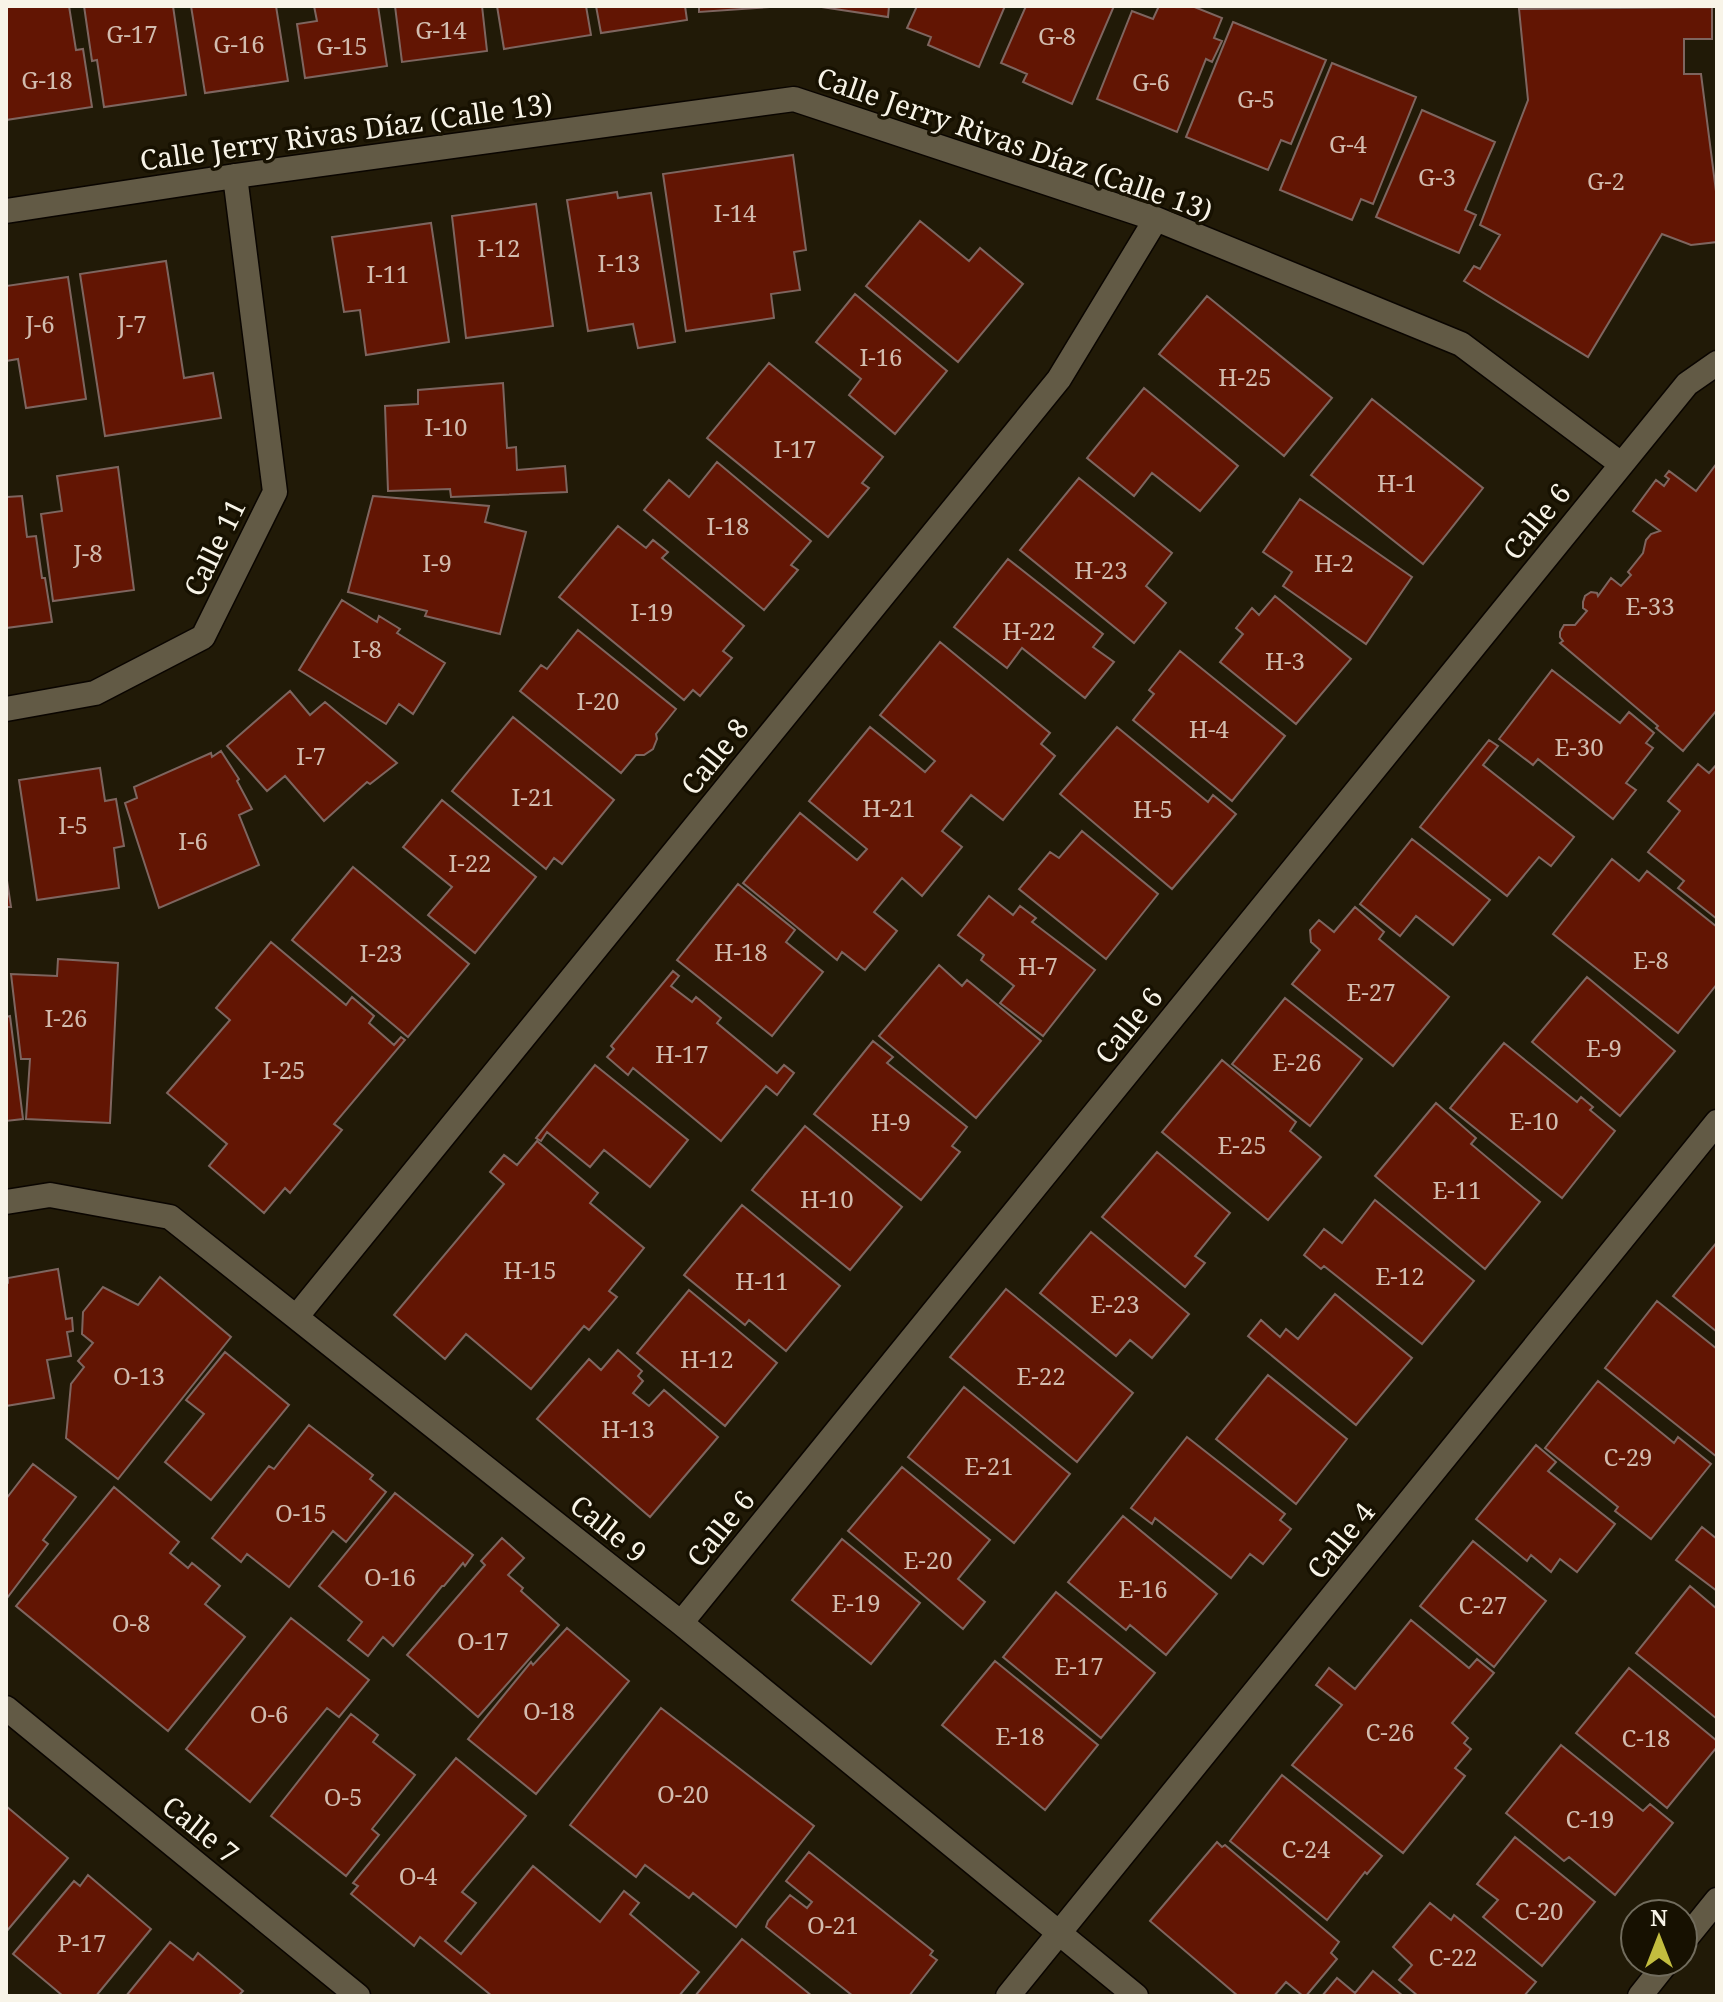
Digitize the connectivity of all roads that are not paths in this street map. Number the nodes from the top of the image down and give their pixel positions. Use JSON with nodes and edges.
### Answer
{"nodes":[{"id":1,"x":235,"y":176,"type":"junction"},
{"id":2,"x":6,"y":211,"type":"edge"},
{"id":3,"x":1156,"y":219,"type":"junction"},
{"id":4,"x":1717,"y":363,"type":"edge"},
{"id":5,"x":1621,"y":464,"type":"junction"},
{"id":6,"x":6,"y":709,"type":"edge"},
{"id":7,"x":1717,"y":1122,"type":"edge"},
{"id":8,"x":6,"y":1202,"type":"edge"},
{"id":9,"x":297,"y":1316,"type":"junction"},
{"id":10,"x":681,"y":1623,"type":"junction"},
{"id":11,"x":6,"y":1708,"type":"edge"},
{"id":12,"x":1717,"y":1900,"type":"edge"},
{"id":13,"x":1699,"y":1922,"type":"edge"},
{"id":14,"x":1059,"y":1934,"type":"junction"},
{"id":15,"x":1654,"y":1978,"type":"edge"},
{"id":16,"x":358,"y":1996,"type":"edge"},
{"id":17,"x":1008,"y":1996,"type":"edge"},
{"id":18,"x":1136,"y":1996,"type":"edge"},
{"id":19,"x":1640,"y":1996,"type":"edge"}],
"edges":[{"from":1,"to":2,"type":"street","name":"Calle Jerry Rivas Díaz (Calle 13)"},
{"from":1,"to":3,"type":"street","name":"Calle Jerry Rivas Díaz (Calle 13)"},
{"from":1,"to":6,"type":"street","name":"Calle 11"},
{"from":3,"to":5,"type":"street","name":"Calle Jerry Rivas Díaz (Calle 13)"},
{"from":3,"to":9,"type":"street","name":"Calle 8"},
{"from":4,"to":5,"type":"street"},
{"from":5,"to":10,"type":"street","name":"Calle 6"},
{"from":7,"to":14,"type":"street","name":"Calle 4"},
{"from":8,"to":9,"type":"street","name":"Calle 9"},
{"from":9,"to":10,"type":"street","name":"Calle 9"},
{"from":10,"to":14,"type":"street","name":"Calle 9"},
{"from":11,"to":16,"type":"street","name":"Calle 7"},
{"from":12,"to":13,"type":"street"},
{"from":14,"to":17,"type":"street","name":"Calle 4"},
{"from":14,"to":18,"type":"street","name":"Calle 9"},
{"from":15,"to":19,"type":"street"}]}
